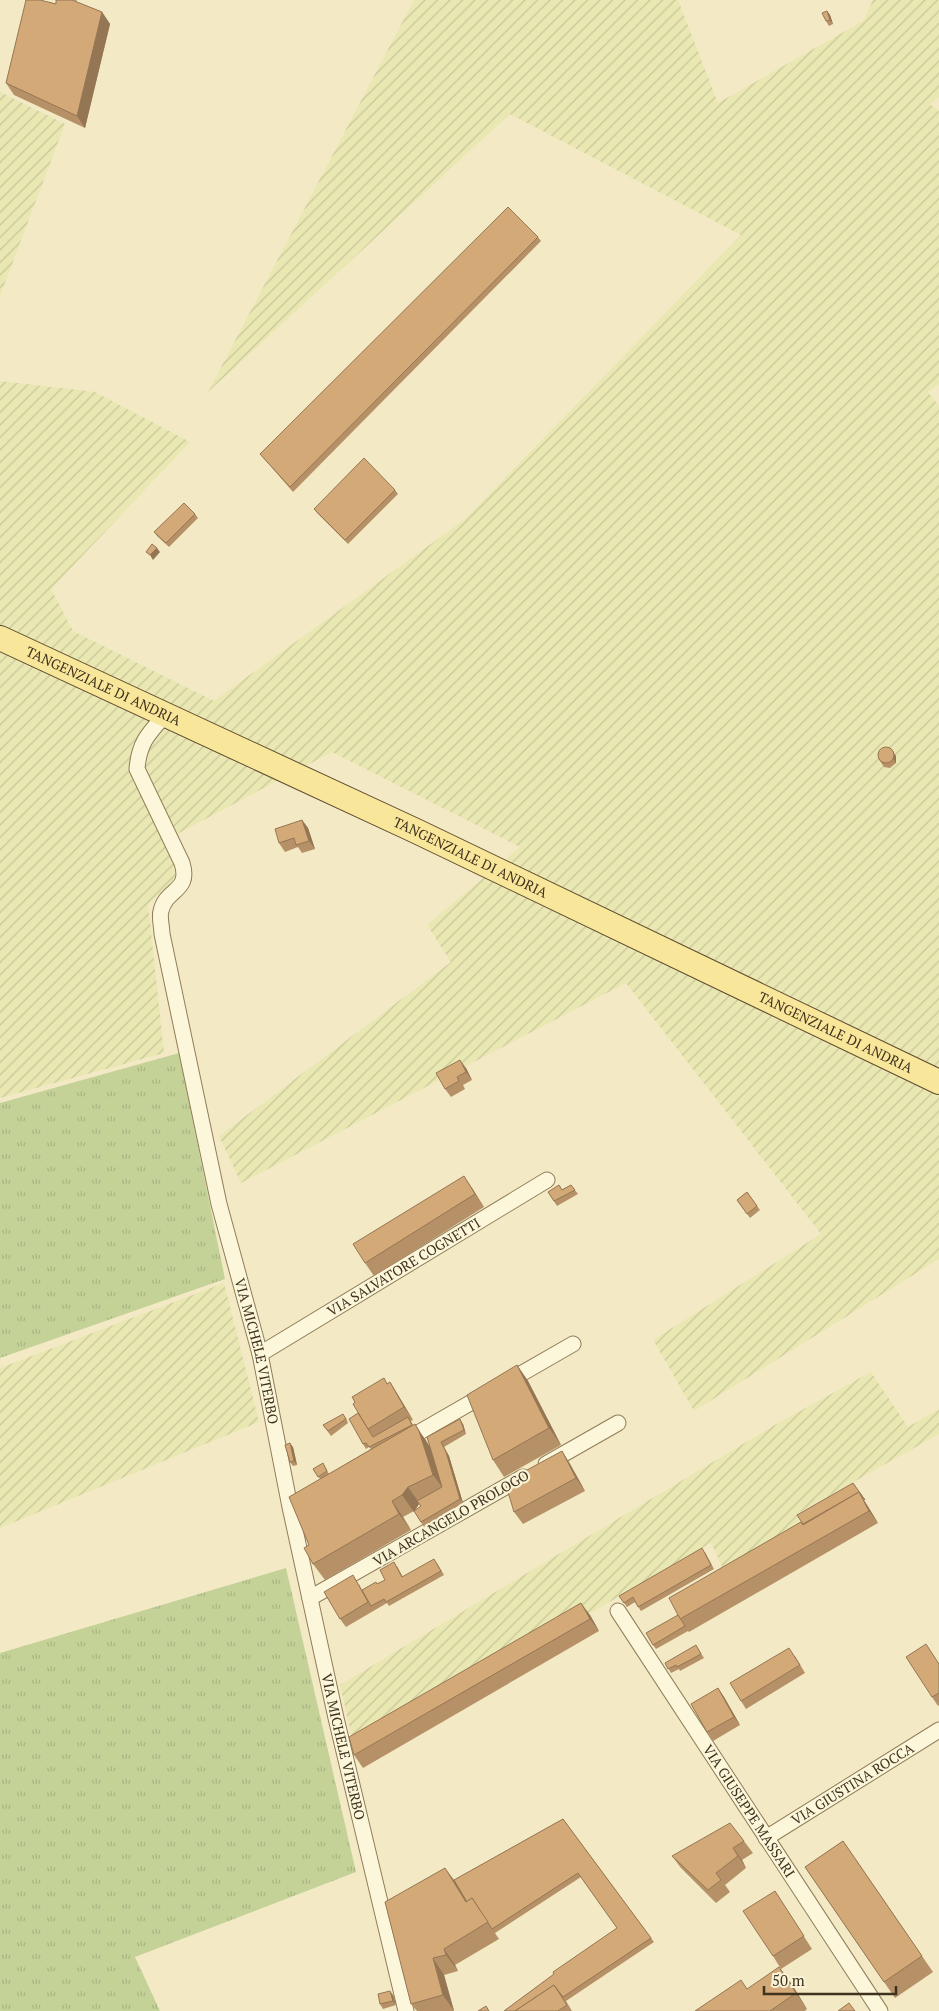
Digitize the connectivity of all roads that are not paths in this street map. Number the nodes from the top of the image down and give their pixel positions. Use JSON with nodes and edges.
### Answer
{"nodes":[{"id":1,"x":0,"y":638,"type":"edge"},
{"id":2,"x":166,"y":714,"type":"junction"},
{"id":3,"x":939,"y":1082,"type":"edge"},
{"id":4,"x":547,"y":1180,"type":"dead end"},
{"id":5,"x":572,"y":1344,"type":"dead end"},
{"id":6,"x":260,"y":1354,"type":"junction"},
{"id":7,"x":618,"y":1423,"type":"dead end"},
{"id":8,"x":393,"y":1448,"type":"edge"},
{"id":9,"x":307,"y":1497,"type":"edge"},
{"id":10,"x":290,"y":1507,"type":"junction"},
{"id":11,"x":310,"y":1598,"type":"junction"},
{"id":12,"x":618,"y":1611,"type":"dead end"},
{"id":13,"x":939,"y":1730,"type":"edge"},
{"id":14,"x":766,"y":1838,"type":"junction"},
{"id":15,"x":406,"y":2011,"type":"edge"},
{"id":16,"x":880,"y":2011,"type":"edge"}],
"edges":[{"from":1,"to":2,"type":"main road","name":"TANGENZIALE DI ANDRIA"},
{"from":2,"to":3,"type":"main road","name":"TANGENZIALE DI ANDRIA"},
{"from":2,"to":6,"type":"street","name":"VIA MICHELE VITERBO"},
{"from":4,"to":6,"type":"street","name":"VIA SALVATORE COGNETTI"},
{"from":5,"to":8,"type":"street"},
{"from":6,"to":10,"type":"street","name":"VIA MICHELE VITERBO"},
{"from":7,"to":11,"type":"street","name":"VIA ARCANGELO PROLOGO"},
{"from":9,"to":10,"type":"street"},
{"from":10,"to":11,"type":"street","name":"VIA MICHELE VITERBO"},
{"from":11,"to":15,"type":"street","name":"VIA MICHELE VITERBO"},
{"from":12,"to":14,"type":"street","name":"VIA GIUSEPPE MASSARI"},
{"from":13,"to":14,"type":"street","name":"VIA GIUSTINA ROCCA"},
{"from":14,"to":16,"type":"street","name":"VIA GIUSEPPE MASSARI"}]}
